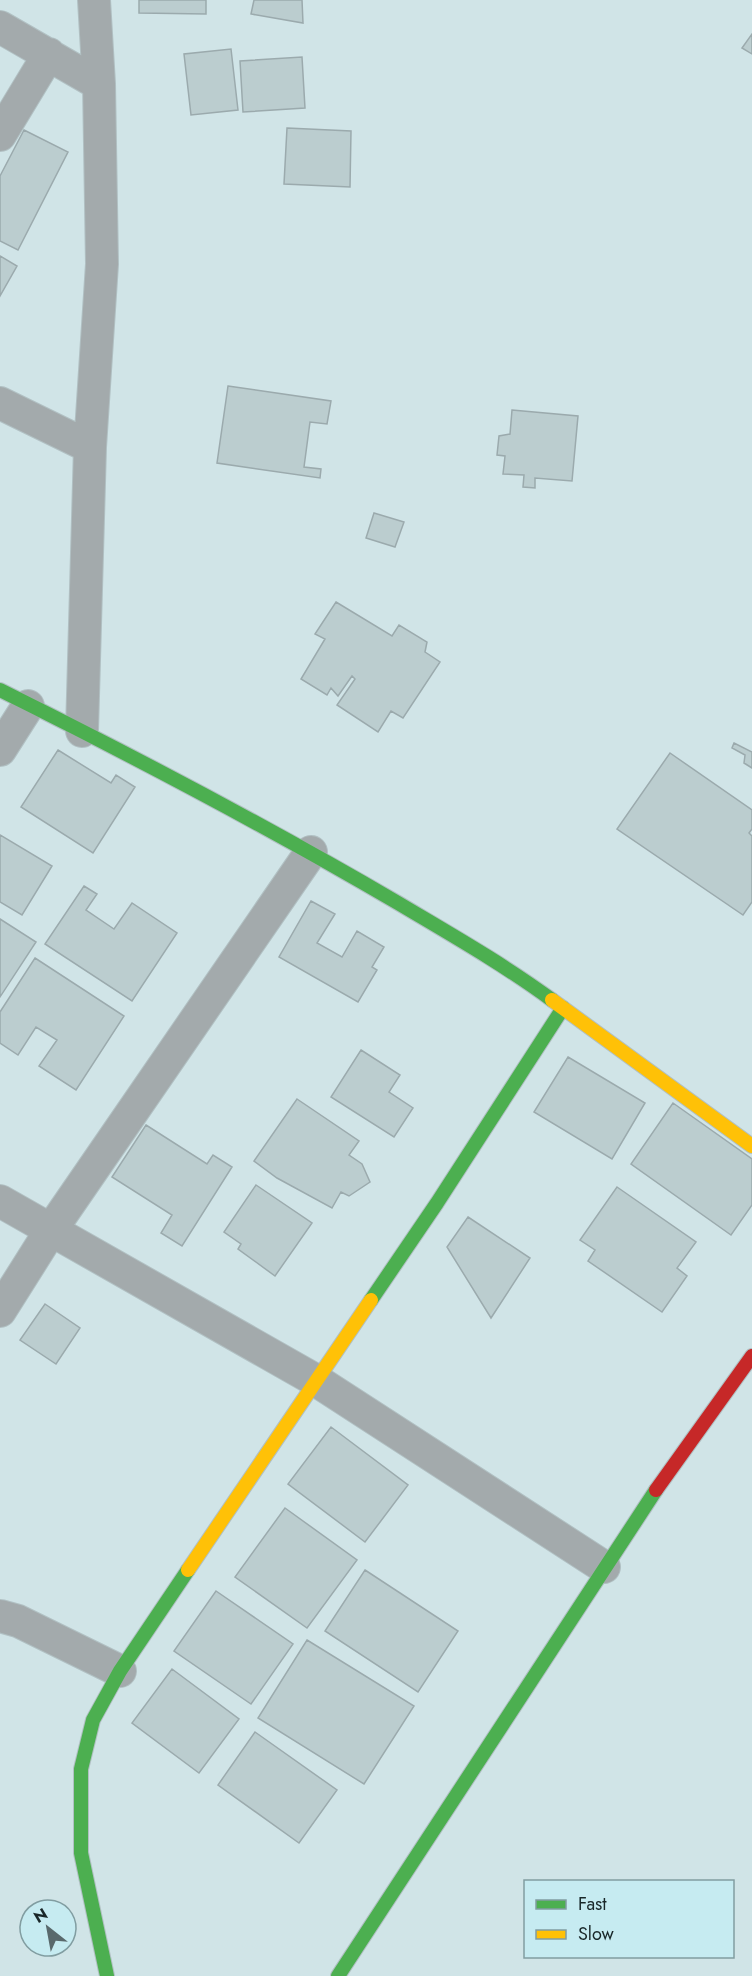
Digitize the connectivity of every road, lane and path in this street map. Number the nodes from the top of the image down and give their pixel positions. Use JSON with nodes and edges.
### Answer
{"nodes":[{"id":1,"x":94,"y":0,"type":"edge"},
{"id":2,"x":0,"y":27,"type":"edge"},
{"id":3,"x":49,"y":54,"type":"junction"},
{"id":4,"x":99,"y":84,"type":"junction"},
{"id":5,"x":0,"y":135,"type":"edge"},
{"id":6,"x":0,"y":403,"type":"edge"},
{"id":7,"x":90,"y":447,"type":"junction"},
{"id":8,"x":0,"y":690,"type":"edge"},
{"id":9,"x":28,"y":706,"type":"junction"},
{"id":10,"x":82,"y":731,"type":"junction"},
{"id":11,"x":0,"y":750,"type":"edge"},
{"id":12,"x":311,"y":852,"type":"junction"},
{"id":13,"x":563,"y":1008,"type":"junction"},
{"id":14,"x":752,"y":1146,"type":"edge"},
{"id":15,"x":0,"y":1201,"type":"edge"},
{"id":16,"x":51,"y":1230,"type":"junction"},
{"id":17,"x":0,"y":1311,"type":"edge"},
{"id":18,"x":752,"y":1356,"type":"edge"},
{"id":19,"x":317,"y":1381,"type":"junction"},
{"id":20,"x":604,"y":1568,"type":"junction"},
{"id":21,"x":0,"y":1616,"type":"edge"},
{"id":22,"x":120,"y":1671,"type":"junction"},
{"id":23,"x":107,"y":1976,"type":"edge"},
{"id":24,"x":338,"y":1976,"type":"edge"}],
"edges":[{"from":1,"to":4,"type":"street"},
{"from":2,"to":3,"type":"street"},
{"from":3,"to":4,"type":"street"},
{"from":3,"to":5,"type":"street"},
{"from":4,"to":7,"type":"street"},
{"from":6,"to":7,"type":"street"},
{"from":7,"to":10,"type":"street"},
{"from":8,"to":9,"type":"street"},
{"from":9,"to":10,"type":"street"},
{"from":9,"to":11,"type":"street"},
{"from":10,"to":12,"type":"street"},
{"from":12,"to":13,"type":"street"},
{"from":12,"to":16,"type":"street"},
{"from":13,"to":14,"type":"street"},
{"from":13,"to":19,"type":"street"},
{"from":15,"to":16,"type":"street"},
{"from":16,"to":17,"type":"street"},
{"from":16,"to":19,"type":"street"},
{"from":18,"to":20,"type":"street"},
{"from":19,"to":20,"type":"street"},
{"from":19,"to":22,"type":"street"},
{"from":20,"to":24,"type":"street"},
{"from":21,"to":22,"type":"street"},
{"from":22,"to":23,"type":"street"}]}
